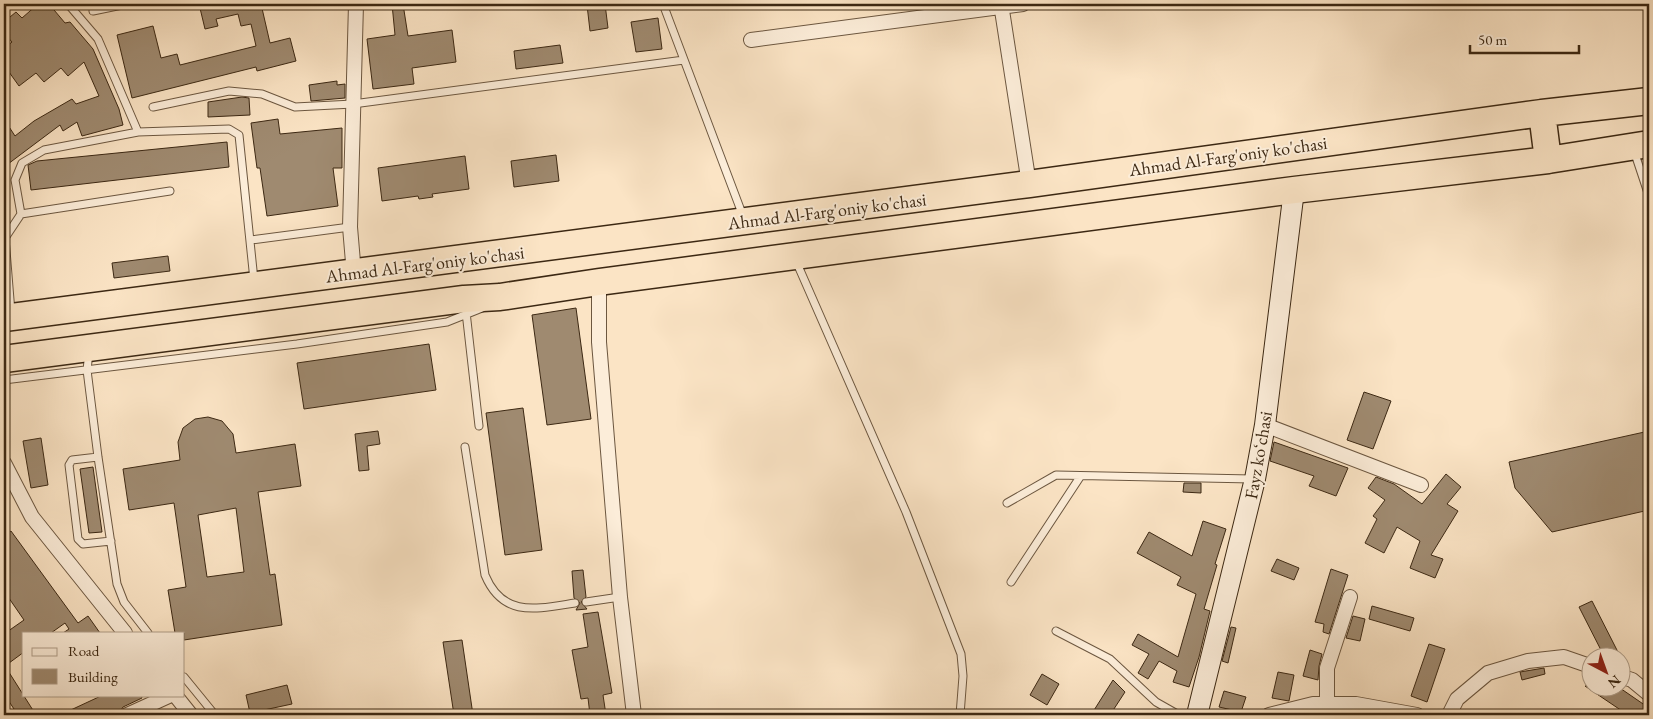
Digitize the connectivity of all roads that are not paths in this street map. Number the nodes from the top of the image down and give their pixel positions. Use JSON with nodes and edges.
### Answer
{"nodes":[{"id":1,"x":68,"y":4,"type":"edge"},
{"id":2,"x":127,"y":4,"type":"edge"},
{"id":3,"x":356,"y":4,"type":"edge"},
{"id":4,"x":663,"y":4,"type":"edge"},
{"id":5,"x":1023,"y":4,"type":"edge"},
{"id":6,"x":1001,"y":5,"type":"edge"},
{"id":7,"x":93,"y":11,"type":"dead end"},
{"id":8,"x":751,"y":40,"type":"dead end"},
{"id":9,"x":684,"y":60,"type":"junction"},
{"id":10,"x":1649,"y":100,"type":"edge"},
{"id":11,"x":353,"y":104,"type":"junction"},
{"id":12,"x":152,"y":107,"type":"dead end"},
{"id":13,"x":1542,"y":113,"type":"junction"},
{"id":14,"x":138,"y":132,"type":"junction"},
{"id":15,"x":1641,"y":145,"type":"edge"},
{"id":16,"x":1548,"y":160,"type":"junction"},
{"id":17,"x":1028,"y":184,"type":"junction"},
{"id":18,"x":1294,"y":190,"type":"junction"},
{"id":19,"x":170,"y":191,"type":"dead end"},
{"id":20,"x":1649,"y":196,"type":"edge"},
{"id":21,"x":20,"y":214,"type":"junction"},
{"id":22,"x":744,"y":221,"type":"junction"},
{"id":23,"x":350,"y":227,"type":"junction"},
{"id":24,"x":251,"y":240,"type":"junction"},
{"id":25,"x":794,"y":256,"type":"junction"},
{"id":26,"x":354,"y":274,"type":"junction"},
{"id":27,"x":599,"y":282,"type":"junction"},
{"id":28,"x":254,"y":284,"type":"junction"},
{"id":29,"x":465,"y":307,"type":"junction"},
{"id":30,"x":8,"y":317,"type":"edge"},
{"id":31,"x":4,"y":359,"type":"edge"},
{"id":32,"x":88,"y":359,"type":"junction"},
{"id":33,"x":4,"y":380,"type":"edge"},
{"id":34,"x":1265,"y":425,"type":"junction"},
{"id":35,"x":479,"y":426,"type":"dead end"},
{"id":36,"x":465,"y":447,"type":"dead end"},
{"id":37,"x":98,"y":457,"type":"junction"},
{"id":38,"x":4,"y":463,"type":"edge"},
{"id":39,"x":1080,"y":477,"type":"junction"},
{"id":40,"x":1255,"y":479,"type":"junction"},
{"id":41,"x":1421,"y":485,"type":"dead end"},
{"id":42,"x":1007,"y":503,"type":"dead end"},
{"id":43,"x":111,"y":541,"type":"junction"},
{"id":44,"x":1011,"y":582,"type":"dead end"},
{"id":45,"x":620,"y":597,"type":"junction"},
{"id":46,"x":1350,"y":597,"type":"dead end"},
{"id":47,"x":586,"y":602,"type":"dead end"},
{"id":48,"x":575,"y":603,"type":"dead end"},
{"id":49,"x":1056,"y":631,"type":"dead end"},
{"id":50,"x":124,"y":632,"type":"edge"},
{"id":51,"x":147,"y":632,"type":"edge"},
{"id":52,"x":1580,"y":663,"type":"edge"},
{"id":53,"x":185,"y":678,"type":"edge"},
{"id":54,"x":1630,"y":679,"type":"edge"},
{"id":55,"x":1649,"y":694,"type":"edge"},
{"id":56,"x":171,"y":696,"type":"edge"},
{"id":57,"x":174,"y":696,"type":"edge"},
{"id":58,"x":1327,"y":704,"type":"junction"},
{"id":59,"x":127,"y":715,"type":"edge"},
{"id":60,"x":191,"y":715,"type":"edge"},
{"id":61,"x":215,"y":715,"type":"edge"},
{"id":62,"x":634,"y":715,"type":"edge"},
{"id":63,"x":960,"y":715,"type":"edge"},
{"id":64,"x":1178,"y":715,"type":"edge"},
{"id":65,"x":1197,"y":715,"type":"edge"},
{"id":66,"x":1269,"y":715,"type":"edge"},
{"id":67,"x":1417,"y":715,"type":"edge"},
{"id":68,"x":1449,"y":715,"type":"edge"}],
"edges":[{"from":1,"to":14,"type":"lane"},
{"from":2,"to":7,"type":"lane"},
{"from":3,"to":11,"type":"street"},
{"from":4,"to":9,"type":"lane"},
{"from":5,"to":6,"type":"street"},
{"from":6,"to":8,"type":"street"},
{"from":6,"to":17,"type":"street"},
{"from":9,"to":11,"type":"lane"},
{"from":9,"to":22,"type":"lane"},
{"from":10,"to":13,"type":"highway","name":"Ahmad Al-Farg'oniy ko'chasi"},
{"from":11,"to":12,"type":"lane"},
{"from":11,"to":23,"type":"street"},
{"from":13,"to":16,"type":"highway"},
{"from":13,"to":17,"type":"highway","name":"Ahmad Al-Farg'oniy ko'chasi"},
{"from":14,"to":21,"type":"lane"},
{"from":14,"to":24,"type":"lane"},
{"from":15,"to":16,"type":"highway"},
{"from":15,"to":20,"type":"lane"},
{"from":16,"to":18,"type":"highway"},
{"from":17,"to":22,"type":"highway","name":"Ahmad Al-Farg'oniy ko'chasi"},
{"from":18,"to":25,"type":"highway"},
{"from":18,"to":34,"type":"street","name":"Fayz koʻchasi"},
{"from":19,"to":21,"type":"lane"},
{"from":21,"to":30,"type":"lane"},
{"from":22,"to":26,"type":"highway","name":"Ahmad Al-Farg'oniy ko'chasi"},
{"from":23,"to":24,"type":"lane"},
{"from":23,"to":26,"type":"street"},
{"from":24,"to":28,"type":"lane"},
{"from":25,"to":27,"type":"highway"},
{"from":25,"to":63,"type":"lane"},
{"from":26,"to":28,"type":"highway","name":"Ahmad Al-Farg'oniy ko'chasi"},
{"from":27,"to":29,"type":"highway"},
{"from":27,"to":45,"type":"street"},
{"from":28,"to":30,"type":"highway","name":"Ahmad Al-Farg'oniy ko'chasi"},
{"from":29,"to":32,"type":"highway"},
{"from":29,"to":35,"type":"lane"},
{"from":31,"to":32,"type":"highway"},
{"from":32,"to":33,"type":"lane"},
{"from":32,"to":37,"type":"lane"},
{"from":34,"to":40,"type":"street","name":"Fayz koʻchasi"},
{"from":34,"to":41,"type":"street"},
{"from":36,"to":48,"type":"lane"},
{"from":37,"to":43,"type":"lane"},
{"from":37,"to":43,"type":"lane"},
{"from":38,"to":50,"type":"street"},
{"from":39,"to":40,"type":"lane"},
{"from":39,"to":42,"type":"lane"},
{"from":39,"to":44,"type":"lane"},
{"from":40,"to":65,"type":"street","name":"Fayz koʻchasi"},
{"from":43,"to":51,"type":"lane"},
{"from":45,"to":47,"type":"lane"},
{"from":45,"to":62,"type":"street"},
{"from":46,"to":58,"type":"street"},
{"from":49,"to":64,"type":"lane"},
{"from":52,"to":68,"type":"street"},
{"from":53,"to":61,"type":"lane"},
{"from":54,"to":55,"type":"street"},
{"from":56,"to":59,"type":"street"},
{"from":57,"to":60,"type":"street"},
{"from":58,"to":66,"type":"street"},
{"from":58,"to":67,"type":"street"}]}
